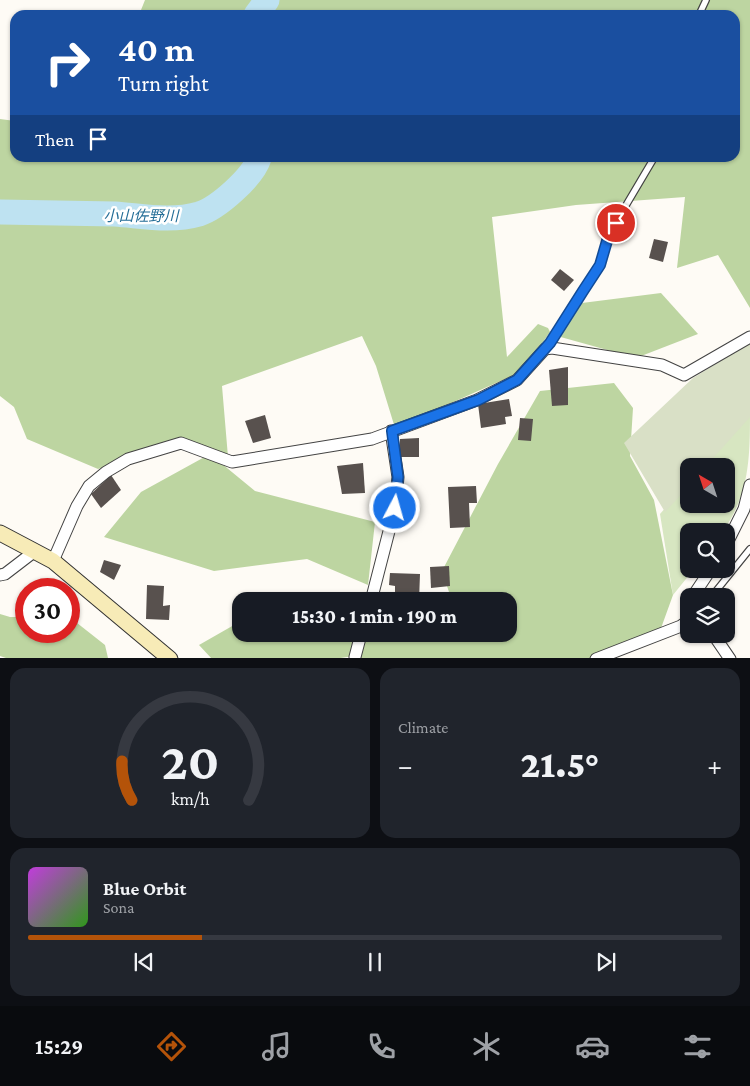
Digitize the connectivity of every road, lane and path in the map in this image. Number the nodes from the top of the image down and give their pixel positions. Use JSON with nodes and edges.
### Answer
{"nodes":[{"id":1,"x":652,"y":162,"type":"edge"},
{"id":2,"x":750,"y":337,"type":"edge"},
{"id":3,"x":545,"y":349,"type":"junction"},
{"id":4,"x":392,"y":431,"type":"junction"},
{"id":5,"x":750,"y":485,"type":"edge"},
{"id":6,"x":735,"y":527,"type":"edge"},
{"id":7,"x":0,"y":533,"type":"edge"},
{"id":8,"x":750,"y":549,"type":"edge"},
{"id":9,"x":35,"y":552,"type":"junction"},
{"id":10,"x":750,"y":557,"type":"edge"},
{"id":11,"x":53,"y":561,"type":"junction"},
{"id":12,"x":739,"y":562,"type":"junction"},
{"id":13,"x":0,"y":575,"type":"edge"},
{"id":14,"x":718,"y":588,"type":"edge"},
{"id":15,"x":373,"y":592,"type":"edge"},
{"id":16,"x":680,"y":626,"type":"edge"},
{"id":17,"x":358,"y":642,"type":"edge"},
{"id":18,"x":719,"y":643,"type":"edge"},
{"id":19,"x":170,"y":658,"type":"edge"},
{"id":20,"x":352,"y":658,"type":"edge"},
{"id":21,"x":596,"y":658,"type":"edge"},
{"id":22,"x":730,"y":658,"type":"edge"}],
"edges":[{"from":1,"to":3,"type":"lane"},
{"from":2,"to":3,"type":"street"},
{"from":3,"to":4,"type":"street"},
{"from":4,"to":11,"type":"street"},
{"from":4,"to":15,"type":"street"},
{"from":5,"to":6,"type":"street"},
{"from":7,"to":9,"type":"street"},
{"from":8,"to":12,"type":"lane"},
{"from":9,"to":11,"type":"street"},
{"from":9,"to":13,"type":"street"},
{"from":10,"to":12,"type":"lane"},
{"from":11,"to":19,"type":"street"},
{"from":12,"to":14,"type":"lane"},
{"from":16,"to":21,"type":"street"},
{"from":17,"to":20,"type":"street"},
{"from":18,"to":22,"type":"street"}]}
